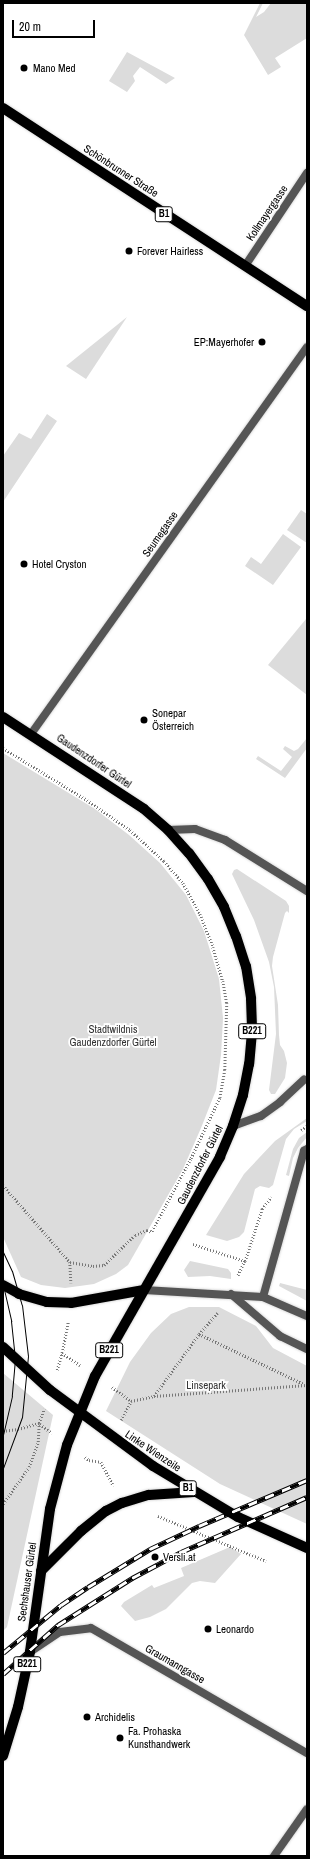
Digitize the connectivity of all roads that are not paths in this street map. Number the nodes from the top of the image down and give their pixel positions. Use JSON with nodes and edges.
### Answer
{"nodes":[{"id":1,"x":3,"y":108,"type":"edge"},
{"id":2,"x":307,"y":173,"type":"edge"},
{"id":3,"x":245,"y":266,"type":"junction"},
{"id":4,"x":307,"y":306,"type":"edge"},
{"id":5,"x":307,"y":347,"type":"edge"},
{"id":6,"x":3,"y":717,"type":"edge"},
{"id":7,"x":31,"y":734,"type":"junction"},
{"id":8,"x":168,"y":830,"type":"junction"},
{"id":9,"x":307,"y":891,"type":"edge"},
{"id":10,"x":304,"y":1080,"type":"dead end"},
{"id":11,"x":233,"y":1126,"type":"junction"},
{"id":12,"x":307,"y":1150,"type":"edge"},
{"id":13,"x":3,"y":1285,"type":"edge"},
{"id":14,"x":144,"y":1290,"type":"junction"},
{"id":15,"x":231,"y":1294,"type":"junction"},
{"id":16,"x":264,"y":1297,"type":"junction"},
{"id":17,"x":307,"y":1316,"type":"edge"},
{"id":18,"x":3,"y":1347,"type":"edge"},
{"id":19,"x":307,"y":1349,"type":"edge"},
{"id":20,"x":79,"y":1413,"type":"junction"},
{"id":21,"x":194,"y":1492,"type":"junction"},
{"id":22,"x":307,"y":1548,"type":"edge"},
{"id":23,"x":41,"y":1571,"type":"junction"},
{"id":24,"x":30,"y":1652,"type":"junction"},
{"id":25,"x":307,"y":1753,"type":"edge"},
{"id":26,"x":3,"y":1756,"type":"edge"},
{"id":27,"x":307,"y":1809,"type":"edge"},
{"id":28,"x":274,"y":1856,"type":"edge"}],
"edges":[{"from":1,"to":3,"type":"main road","name":"Schönbrunner Straße","number":"B1"},
{"from":2,"to":3,"type":"street","name":"Kollmayergasse"},
{"from":3,"to":4,"type":"main road","name":"Schönbrunner Straße","number":"B1"},
{"from":5,"to":7,"type":"street","name":"Seumegasse"},
{"from":6,"to":7,"type":"main road","name":"Gaudenzdorfer Gürtel","number":"B221"},
{"from":7,"to":8,"type":"main road","name":"Gaudenzdorfer Gürtel","number":"B221"},
{"from":8,"to":9,"type":"street"},
{"from":8,"to":11,"type":"main road","name":"Gaudenzdorfer Gürtel","number":"B221"},
{"from":10,"to":11,"type":"street"},
{"from":11,"to":14,"type":"main road","name":"Gaudenzdorfer Gürtel","number":"B221"},
{"from":12,"to":16,"type":"street"},
{"from":13,"to":14,"type":"main road"},
{"from":14,"to":15,"type":"street"},
{"from":14,"to":20,"type":"main road","name":"Gaudenzdorfer Gürtel","number":"B221"},
{"from":15,"to":16,"type":"street"},
{"from":15,"to":19,"type":"street"},
{"from":16,"to":17,"type":"street"},
{"from":18,"to":20,"type":"main road","name":"Linke Wienzeile","number":"B1"},
{"from":20,"to":21,"type":"main road","name":"Linke Wienzeile","number":"B1"},
{"from":20,"to":23,"type":"main road","name":"Sechshauser Gürtel","number":"B221"},
{"from":21,"to":22,"type":"main road","name":"Linke Wienzeile","number":"B1"},
{"from":21,"to":23,"type":"main road"},
{"from":23,"to":24,"type":"main road","name":"Sechshauser Gürtel","number":"B221"},
{"from":24,"to":25,"type":"street","name":"Graumanngasse"},
{"from":24,"to":26,"type":"main road","name":"Sechshauser Gürtel","number":"B221"},
{"from":27,"to":28,"type":"street"}]}
